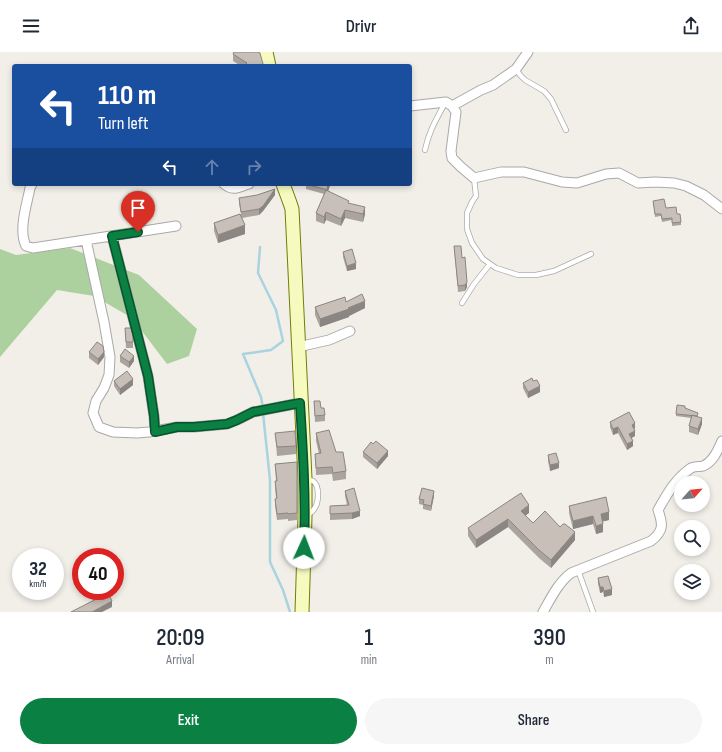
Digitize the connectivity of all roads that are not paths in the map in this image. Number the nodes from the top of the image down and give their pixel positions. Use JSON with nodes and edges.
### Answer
{"nodes":[{"id":1,"x":266,"y":52,"type":"edge"},
{"id":2,"x":528,"y":52,"type":"edge"},
{"id":3,"x":269,"y":64,"type":"edge"},
{"id":4,"x":516,"y":69,"type":"junction"},
{"id":5,"x":449,"y":104,"type":"junction"},
{"id":6,"x":412,"y":106,"type":"edge"},
{"id":7,"x":566,"y":130,"type":"dead end"},
{"id":8,"x":425,"y":150,"type":"dead end"},
{"id":9,"x":474,"y":178,"type":"junction"},
{"id":10,"x":31,"y":186,"type":"edge"},
{"id":11,"x":227,"y":186,"type":"edge"},
{"id":12,"x":244,"y":186,"type":"edge"},
{"id":13,"x":284,"y":186,"type":"edge"},
{"id":14,"x":722,"y":209,"type":"edge"},
{"id":15,"x":176,"y":226,"type":"dead end"},
{"id":16,"x":112,"y":236,"type":"junction"},
{"id":17,"x":86,"y":240,"type":"junction"},
{"id":18,"x":591,"y":254,"type":"dead end"},
{"id":19,"x":490,"y":264,"type":"junction"},
{"id":20,"x":462,"y":304,"type":"dead end"},
{"id":21,"x":350,"y":331,"type":"dead end"},
{"id":22,"x":298,"y":347,"type":"junction"},
{"id":23,"x":300,"y":403,"type":"junction"},
{"id":24,"x":155,"y":432,"type":"junction"},
{"id":25,"x":722,"y":441,"type":"edge"},
{"id":26,"x":578,"y":570,"type":"junction"},
{"id":27,"x":302,"y":612,"type":"edge"},
{"id":28,"x":543,"y":612,"type":"edge"},
{"id":29,"x":594,"y":612,"type":"edge"}],
"edges":[{"from":1,"to":3,"type":"street"},
{"from":2,"to":4,"type":"street"},
{"from":4,"to":5,"type":"street"},
{"from":4,"to":7,"type":"lane"},
{"from":5,"to":6,"type":"street"},
{"from":5,"to":8,"type":"lane"},
{"from":5,"to":9,"type":"street"},
{"from":9,"to":14,"type":"street"},
{"from":9,"to":19,"type":"lane"},
{"from":10,"to":17,"type":"street"},
{"from":11,"to":12,"type":"street"},
{"from":13,"to":22,"type":"street"},
{"from":15,"to":16,"type":"street"},
{"from":16,"to":17,"type":"street"},
{"from":16,"to":24,"type":"street"},
{"from":17,"to":24,"type":"street"},
{"from":18,"to":19,"type":"lane"},
{"from":19,"to":20,"type":"lane"},
{"from":21,"to":22,"type":"street"},
{"from":22,"to":23,"type":"street"},
{"from":23,"to":24,"type":"street"},
{"from":23,"to":27,"type":"street"},
{"from":25,"to":26,"type":"street"},
{"from":26,"to":28,"type":"street"},
{"from":26,"to":29,"type":"lane"}]}
